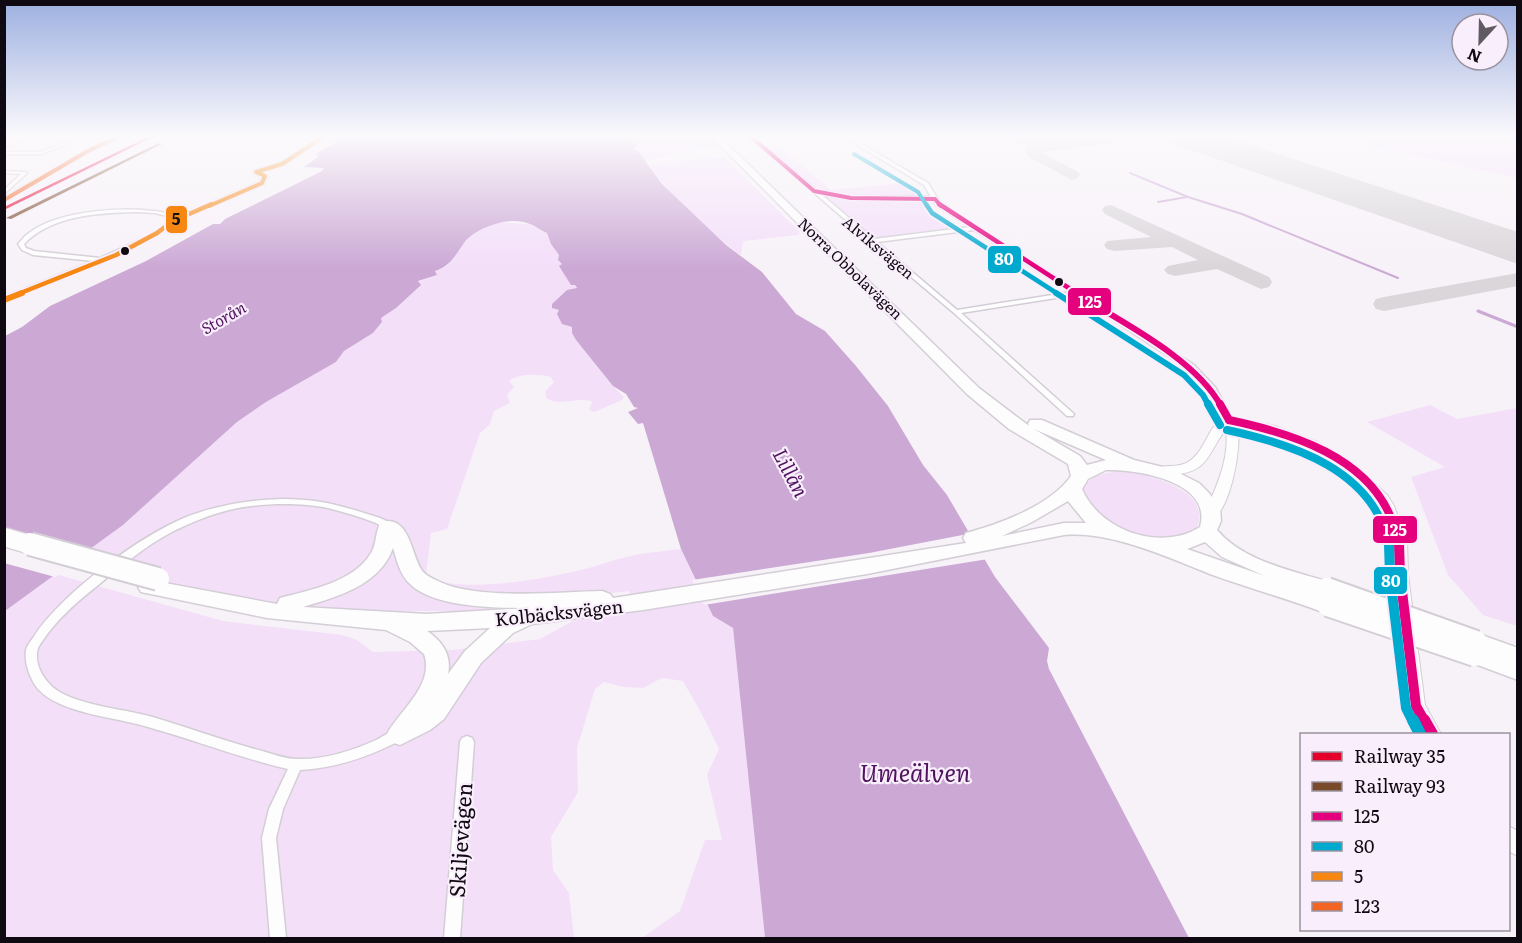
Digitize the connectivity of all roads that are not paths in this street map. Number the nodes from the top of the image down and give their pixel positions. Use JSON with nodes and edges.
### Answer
{"nodes":[{"id":1,"x":19,"y":179,"type":"edge"},
{"id":2,"x":42,"y":179,"type":"edge"},
{"id":3,"x":264,"y":179,"type":"edge"},
{"id":4,"x":759,"y":179,"type":"edge"},
{"id":5,"x":800,"y":179,"type":"edge"},
{"id":6,"x":918,"y":179,"type":"edge"},
{"id":7,"x":814,"y":191,"type":"junction"},
{"id":8,"x":4,"y":193,"type":"edge"},
{"id":9,"x":4,"y":200,"type":"edge"},
{"id":10,"x":935,"y":200,"type":"junction"},
{"id":11,"x":173,"y":221,"type":"junction"},
{"id":12,"x":975,"y":228,"type":"junction"},
{"id":13,"x":871,"y":241,"type":"junction"},
{"id":14,"x":100,"y":260,"type":"junction"},
{"id":15,"x":1078,"y":293,"type":"junction"},
{"id":16,"x":4,"y":300,"type":"edge"},
{"id":17,"x":956,"y":312,"type":"junction"},
{"id":18,"x":961,"y":376,"type":"junction"},
{"id":19,"x":1070,"y":414,"type":"dead end"},
{"id":20,"x":1229,"y":420,"type":"junction"},
{"id":21,"x":1134,"y":465,"type":"junction"},
{"id":22,"x":1158,"y":471,"type":"junction"},
{"id":23,"x":1077,"y":482,"type":"junction"},
{"id":24,"x":1209,"y":522,"type":"junction"},
{"id":25,"x":384,"y":524,"type":"junction"},
{"id":26,"x":1116,"y":534,"type":"junction"},
{"id":27,"x":1007,"y":535,"type":"junction"},
{"id":28,"x":4,"y":537,"type":"edge"},
{"id":29,"x":1154,"y":544,"type":"junction"},
{"id":30,"x":4,"y":546,"type":"edge"},
{"id":31,"x":154,"y":583,"type":"junction"},
{"id":32,"x":1328,"y":597,"type":"junction"},
{"id":33,"x":602,"y":598,"type":"junction"},
{"id":34,"x":632,"y":600,"type":"junction"},
{"id":35,"x":288,"y":604,"type":"junction"},
{"id":36,"x":534,"y":615,"type":"junction"},
{"id":37,"x":388,"y":621,"type":"junction"},
{"id":38,"x":1475,"y":649,"type":"junction"},
{"id":39,"x":1518,"y":657,"type":"edge"},
{"id":40,"x":1518,"y":671,"type":"edge"},
{"id":41,"x":1431,"y":733,"type":"edge"},
{"id":42,"x":400,"y":734,"type":"junction"},
{"id":43,"x":467,"y":742,"type":"dead end"},
{"id":44,"x":296,"y":765,"type":"junction"},
{"id":45,"x":278,"y":939,"type":"edge"},
{"id":46,"x":452,"y":939,"type":"edge"}],
"edges":[{"from":1,"to":8,"type":"street"},
{"from":2,"to":9,"type":"street"},
{"from":3,"to":11,"type":"street"},
{"from":4,"to":18,"type":"highway","name":"Norra Obbolavägen"},
{"from":5,"to":7,"type":"street","name":"Alviksvägen"},
{"from":6,"to":10,"type":"street"},
{"from":7,"to":10,"type":"street"},
{"from":7,"to":13,"type":"street","name":"Alviksvägen"},
{"from":10,"to":12,"type":"street"},
{"from":11,"to":14,"type":"street"},
{"from":11,"to":14,"type":"street"},
{"from":12,"to":13,"type":"street"},
{"from":12,"to":15,"type":"street"},
{"from":13,"to":17,"type":"street","name":"Alviksvägen"},
{"from":14,"to":16,"type":"street"},
{"from":15,"to":17,"type":"street"},
{"from":15,"to":20,"type":"street"},
{"from":17,"to":19,"type":"street","name":"Alviksvägen"},
{"from":18,"to":21,"type":"highway","name":"Norra Obbolavägen"},
{"from":18,"to":23,"type":"highway","name":"Norra Obbolavägen"},
{"from":20,"to":22,"type":"street"},
{"from":20,"to":24,"type":"street"},
{"from":20,"to":41,"type":"street"},
{"from":21,"to":22,"type":"highway"},
{"from":21,"to":23,"type":"highway","name":"Kolbäcksvägen"},
{"from":22,"to":24,"type":"highway"},
{"from":23,"to":26,"type":"highway","name":"Norra Obbolavägen"},
{"from":23,"to":27,"type":"highway","name":"Kolbäcksvägen"},
{"from":24,"to":29,"type":"highway"},
{"from":24,"to":32,"type":"highway"},
{"from":25,"to":33,"type":"highway"},
{"from":25,"to":35,"type":"highway"},
{"from":25,"to":44,"type":"street"},
{"from":26,"to":27,"type":"highway","name":"Kolbäcksvägen"},
{"from":26,"to":29,"type":"highway"},
{"from":27,"to":34,"type":"highway","name":"Kolbäcksvägen"},
{"from":28,"to":31,"type":"highway","name":"Kolbäcksvägen","bridge":true},
{"from":29,"to":32,"type":"highway"},
{"from":30,"to":31,"type":"highway","name":"Kolbäcksvägen"},
{"from":31,"to":35,"type":"highway","name":"Kolbäcksvägen"},
{"from":31,"to":37,"type":"highway","name":"Kolbäcksvägen"},
{"from":32,"to":38,"type":"highway","bridge":true},
{"from":33,"to":34,"type":"highway","name":"Kolbäcksvägen"},
{"from":33,"to":35,"type":"highway","name":"Kolbäcksvägen"},
{"from":34,"to":36,"type":"highway","name":"Kolbäcksvägen"},
{"from":36,"to":37,"type":"highway","name":"Kolbäcksvägen"},
{"from":36,"to":42,"type":"highway"},
{"from":37,"to":42,"type":"highway"},
{"from":38,"to":39,"type":"highway"},
{"from":38,"to":40,"type":"highway"},
{"from":42,"to":44,"type":"street"},
{"from":43,"to":46,"type":"street","name":"Skiljevägen"},
{"from":44,"to":45,"type":"street"}]}
